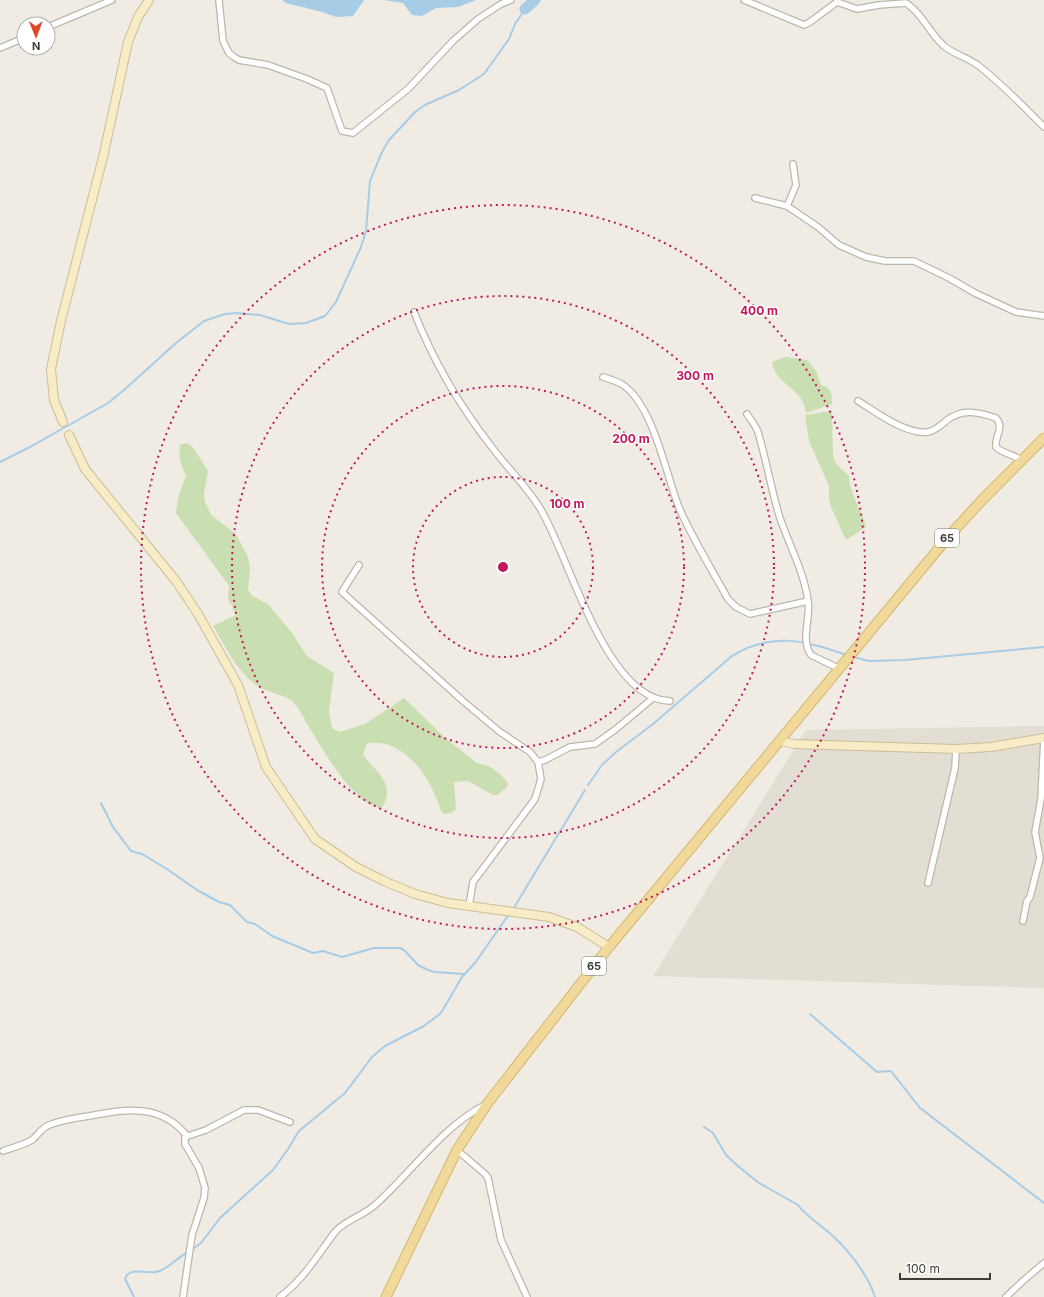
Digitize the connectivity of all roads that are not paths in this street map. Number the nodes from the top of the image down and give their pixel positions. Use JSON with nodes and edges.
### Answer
{"nodes":[{"id":1,"x":112,"y":0,"type":"edge"},
{"id":2,"x":149,"y":0,"type":"edge"},
{"id":3,"x":219,"y":0,"type":"edge"},
{"id":4,"x":511,"y":0,"type":"edge"},
{"id":5,"x":744,"y":0,"type":"edge"},
{"id":6,"x":837,"y":1,"type":"edge"},
{"id":7,"x":56,"y":24,"type":"edge"},
{"id":8,"x":16,"y":41,"type":"edge"},
{"id":9,"x":0,"y":48,"type":"edge"},
{"id":10,"x":1044,"y":127,"type":"edge"},
{"id":11,"x":793,"y":164,"type":"dead end"},
{"id":12,"x":755,"y":198,"type":"dead end"},
{"id":13,"x":788,"y":206,"type":"junction"},
{"id":14,"x":414,"y":312,"type":"dead end"},
{"id":15,"x":1044,"y":316,"type":"edge"},
{"id":16,"x":603,"y":377,"type":"dead end"},
{"id":17,"x":858,"y":401,"type":"dead end"},
{"id":18,"x":747,"y":414,"type":"dead end"},
{"id":19,"x":63,"y":422,"type":"dead end"},
{"id":20,"x":69,"y":435,"type":"dead end"},
{"id":21,"x":1044,"y":438,"type":"edge"},
{"id":22,"x":1021,"y":460,"type":"junction"},
{"id":23,"x":359,"y":565,"type":"dead end"},
{"id":24,"x":808,"y":601,"type":"junction"},
{"id":25,"x":842,"y":666,"type":"junction"},
{"id":26,"x":653,"y":698,"type":"junction"},
{"id":27,"x":670,"y":701,"type":"dead end"},
{"id":28,"x":1044,"y":738,"type":"edge"},
{"id":29,"x":781,"y":741,"type":"junction"},
{"id":30,"x":956,"y":749,"type":"junction"},
{"id":31,"x":538,"y":762,"type":"junction"},
{"id":32,"x":928,"y":883,"type":"dead end"},
{"id":33,"x":469,"y":906,"type":"junction"},
{"id":34,"x":1023,"y":920,"type":"dead end"},
{"id":35,"x":609,"y":947,"type":"junction"},
{"id":36,"x":488,"y":1104,"type":"junction"},
{"id":37,"x":290,"y":1122,"type":"dead end"},
{"id":38,"x":187,"y":1136,"type":"junction"},
{"id":39,"x":458,"y":1150,"type":"junction"},
{"id":40,"x":3,"y":1151,"type":"dead end"},
{"id":41,"x":1044,"y":1263,"type":"edge"},
{"id":42,"x":183,"y":1297,"type":"edge"},
{"id":43,"x":280,"y":1297,"type":"edge"},
{"id":44,"x":386,"y":1297,"type":"edge"},
{"id":45,"x":527,"y":1297,"type":"edge"},
{"id":46,"x":1006,"y":1297,"type":"edge"}],
"edges":[{"from":1,"to":7,"type":"street"},
{"from":2,"to":19,"type":"main road"},
{"from":3,"to":4,"type":"street"},
{"from":5,"to":6,"type":"street"},
{"from":6,"to":10,"type":"street"},
{"from":8,"to":9,"type":"street"},
{"from":11,"to":13,"type":"street"},
{"from":12,"to":13,"type":"street"},
{"from":13,"to":15,"type":"street"},
{"from":14,"to":26,"type":"street"},
{"from":16,"to":24,"type":"street"},
{"from":17,"to":22,"type":"street"},
{"from":18,"to":24,"type":"street"},
{"from":20,"to":33,"type":"main road"},
{"from":21,"to":22,"type":"main road","number":"65"},
{"from":22,"to":25,"type":"main road","number":"65"},
{"from":23,"to":31,"type":"street"},
{"from":24,"to":25,"type":"street"},
{"from":25,"to":29,"type":"main road","number":"65"},
{"from":26,"to":27,"type":"street"},
{"from":26,"to":31,"type":"street"},
{"from":28,"to":30,"type":"main road"},
{"from":28,"to":34,"type":"street"},
{"from":29,"to":30,"type":"main road"},
{"from":29,"to":35,"type":"main road","number":"65"},
{"from":30,"to":32,"type":"street"},
{"from":31,"to":33,"type":"street"},
{"from":33,"to":35,"type":"main road"},
{"from":35,"to":36,"type":"main road","number":"65"},
{"from":36,"to":39,"type":"main road","number":"65"},
{"from":36,"to":43,"type":"street"},
{"from":37,"to":38,"type":"street"},
{"from":38,"to":40,"type":"street"},
{"from":38,"to":42,"type":"street"},
{"from":39,"to":44,"type":"main road","number":"65"},
{"from":39,"to":45,"type":"street"},
{"from":41,"to":46,"type":"street"}]}
